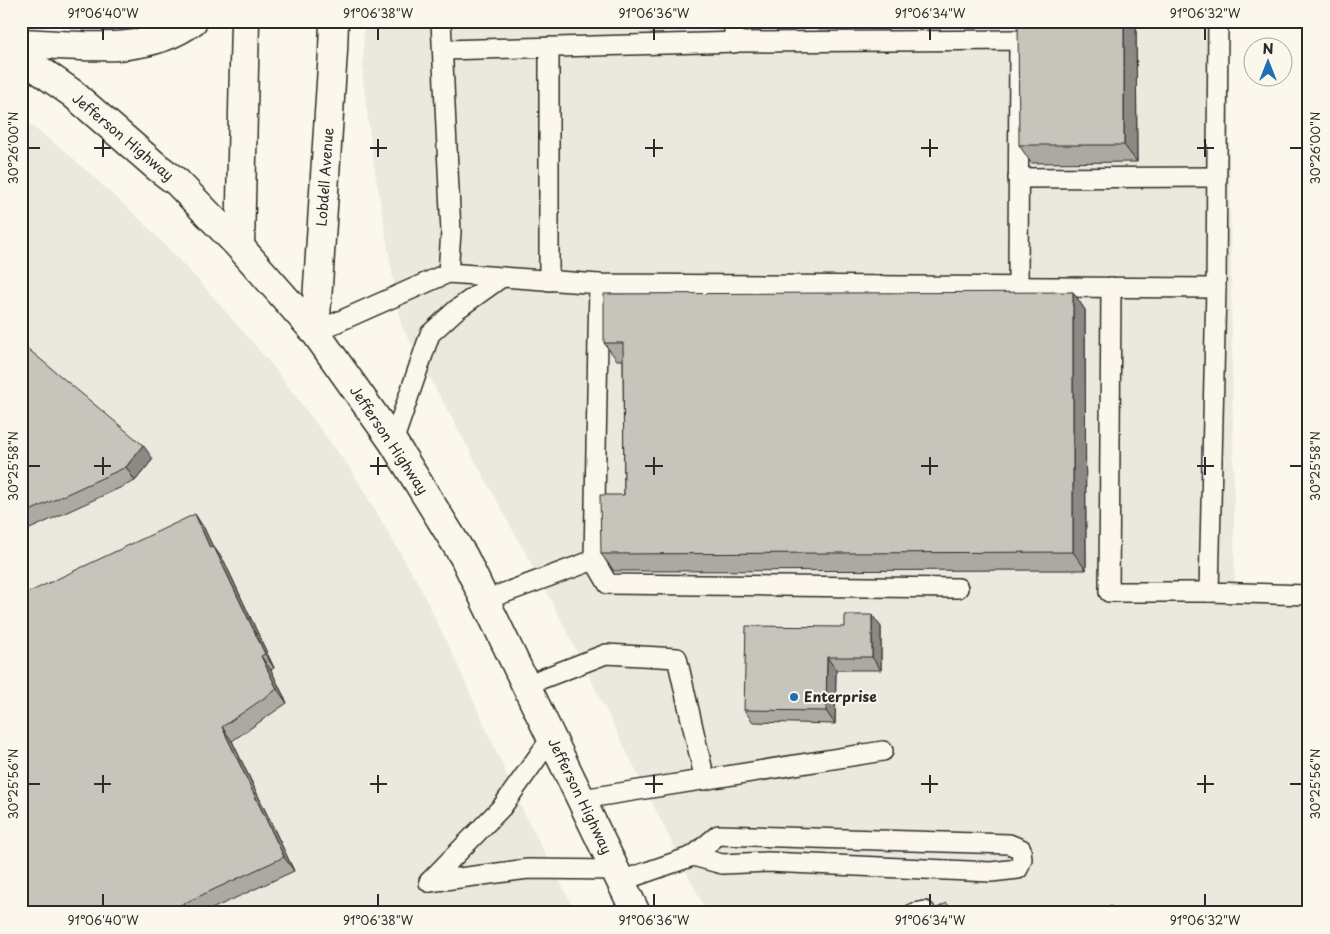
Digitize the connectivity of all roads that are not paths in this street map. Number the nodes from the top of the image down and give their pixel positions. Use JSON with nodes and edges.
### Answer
{"nodes":[{"id":1,"x":194,"y":21,"type":"edge"},
{"id":2,"x":245,"y":21,"type":"edge"},
{"id":3,"x":334,"y":21,"type":"edge"},
{"id":4,"x":440,"y":21,"type":"edge"},
{"id":5,"x":734,"y":21,"type":"edge"},
{"id":6,"x":1218,"y":21,"type":"edge"},
{"id":7,"x":21,"y":43,"type":"edge"},
{"id":8,"x":734,"y":43,"type":"junction"},
{"id":9,"x":549,"y":47,"type":"junction"},
{"id":10,"x":443,"y":50,"type":"junction"},
{"id":11,"x":21,"y":57,"type":"edge"},
{"id":12,"x":1217,"y":177,"type":"junction"},
{"id":13,"x":1018,"y":178,"type":"junction"},
{"id":14,"x":240,"y":247,"type":"junction"},
{"id":15,"x":448,"y":273,"type":"junction"},
{"id":16,"x":502,"y":277,"type":"junction"},
{"id":17,"x":549,"y":281,"type":"junction"},
{"id":18,"x":599,"y":284,"type":"junction"},
{"id":19,"x":1018,"y":286,"type":"junction"},
{"id":20,"x":1110,"y":287,"type":"junction"},
{"id":21,"x":1216,"y":288,"type":"junction"},
{"id":22,"x":315,"y":332,"type":"junction"},
{"id":23,"x":393,"y":442,"type":"junction"},
{"id":24,"x":594,"y":560,"type":"junction"},
{"id":25,"x":958,"y":588,"type":"dead end"},
{"id":26,"x":1209,"y":592,"type":"junction"},
{"id":27,"x":1309,"y":595,"type":"edge"},
{"id":28,"x":485,"y":600,"type":"junction"},
{"id":29,"x":526,"y":684,"type":"junction"},
{"id":30,"x":552,"y":737,"type":"junction"},
{"id":31,"x":883,"y":751,"type":"dead end"},
{"id":32,"x":705,"y":780,"type":"junction"},
{"id":33,"x":582,"y":799,"type":"junction"},
{"id":34,"x":693,"y":856,"type":"junction"},
{"id":35,"x":618,"y":875,"type":"junction"},
{"id":36,"x":636,"y":913,"type":"edge"}],
"edges":[{"from":1,"to":7,"type":"main road"},
{"from":2,"to":14,"type":"main road"},
{"from":3,"to":22,"type":"main road","name":"Lobdell Avenue"},
{"from":4,"to":10,"type":"lane"},
{"from":5,"to":8,"type":"lane"},
{"from":6,"to":12,"type":"lane"},
{"from":8,"to":9,"type":"lane"},
{"from":8,"to":13,"type":"lane"},
{"from":9,"to":10,"type":"lane"},
{"from":9,"to":17,"type":"lane"},
{"from":10,"to":15,"type":"lane"},
{"from":11,"to":14,"type":"main road","name":"Jefferson Highway"},
{"from":12,"to":13,"type":"lane"},
{"from":12,"to":21,"type":"lane"},
{"from":13,"to":19,"type":"lane"},
{"from":14,"to":22,"type":"main road","name":"Jefferson Highway"},
{"from":15,"to":16,"type":"lane"},
{"from":15,"to":22,"type":"lane"},
{"from":16,"to":17,"type":"lane"},
{"from":16,"to":23,"type":"lane"},
{"from":17,"to":18,"type":"lane"},
{"from":18,"to":19,"type":"lane"},
{"from":18,"to":24,"type":"lane"},
{"from":19,"to":20,"type":"lane"},
{"from":20,"to":21,"type":"lane"},
{"from":20,"to":26,"type":"lane"},
{"from":21,"to":26,"type":"lane"},
{"from":22,"to":23,"type":"main road","name":"Jefferson Highway"},
{"from":23,"to":28,"type":"main road","name":"Jefferson Highway"},
{"from":24,"to":25,"type":"lane"},
{"from":24,"to":28,"type":"lane"},
{"from":26,"to":27,"type":"lane"},
{"from":28,"to":29,"type":"main road","name":"Jefferson Highway"},
{"from":29,"to":30,"type":"main road","name":"Jefferson Highway"},
{"from":29,"to":32,"type":"lane"},
{"from":30,"to":33,"type":"main road","name":"Jefferson Highway"},
{"from":30,"to":35,"type":"lane"},
{"from":31,"to":32,"type":"lane"},
{"from":32,"to":33,"type":"lane"},
{"from":33,"to":35,"type":"main road","name":"Jefferson Highway"},
{"from":34,"to":34,"type":"lane"},
{"from":34,"to":35,"type":"lane"},
{"from":35,"to":36,"type":"main road","name":"Jefferson Highway"}]}
